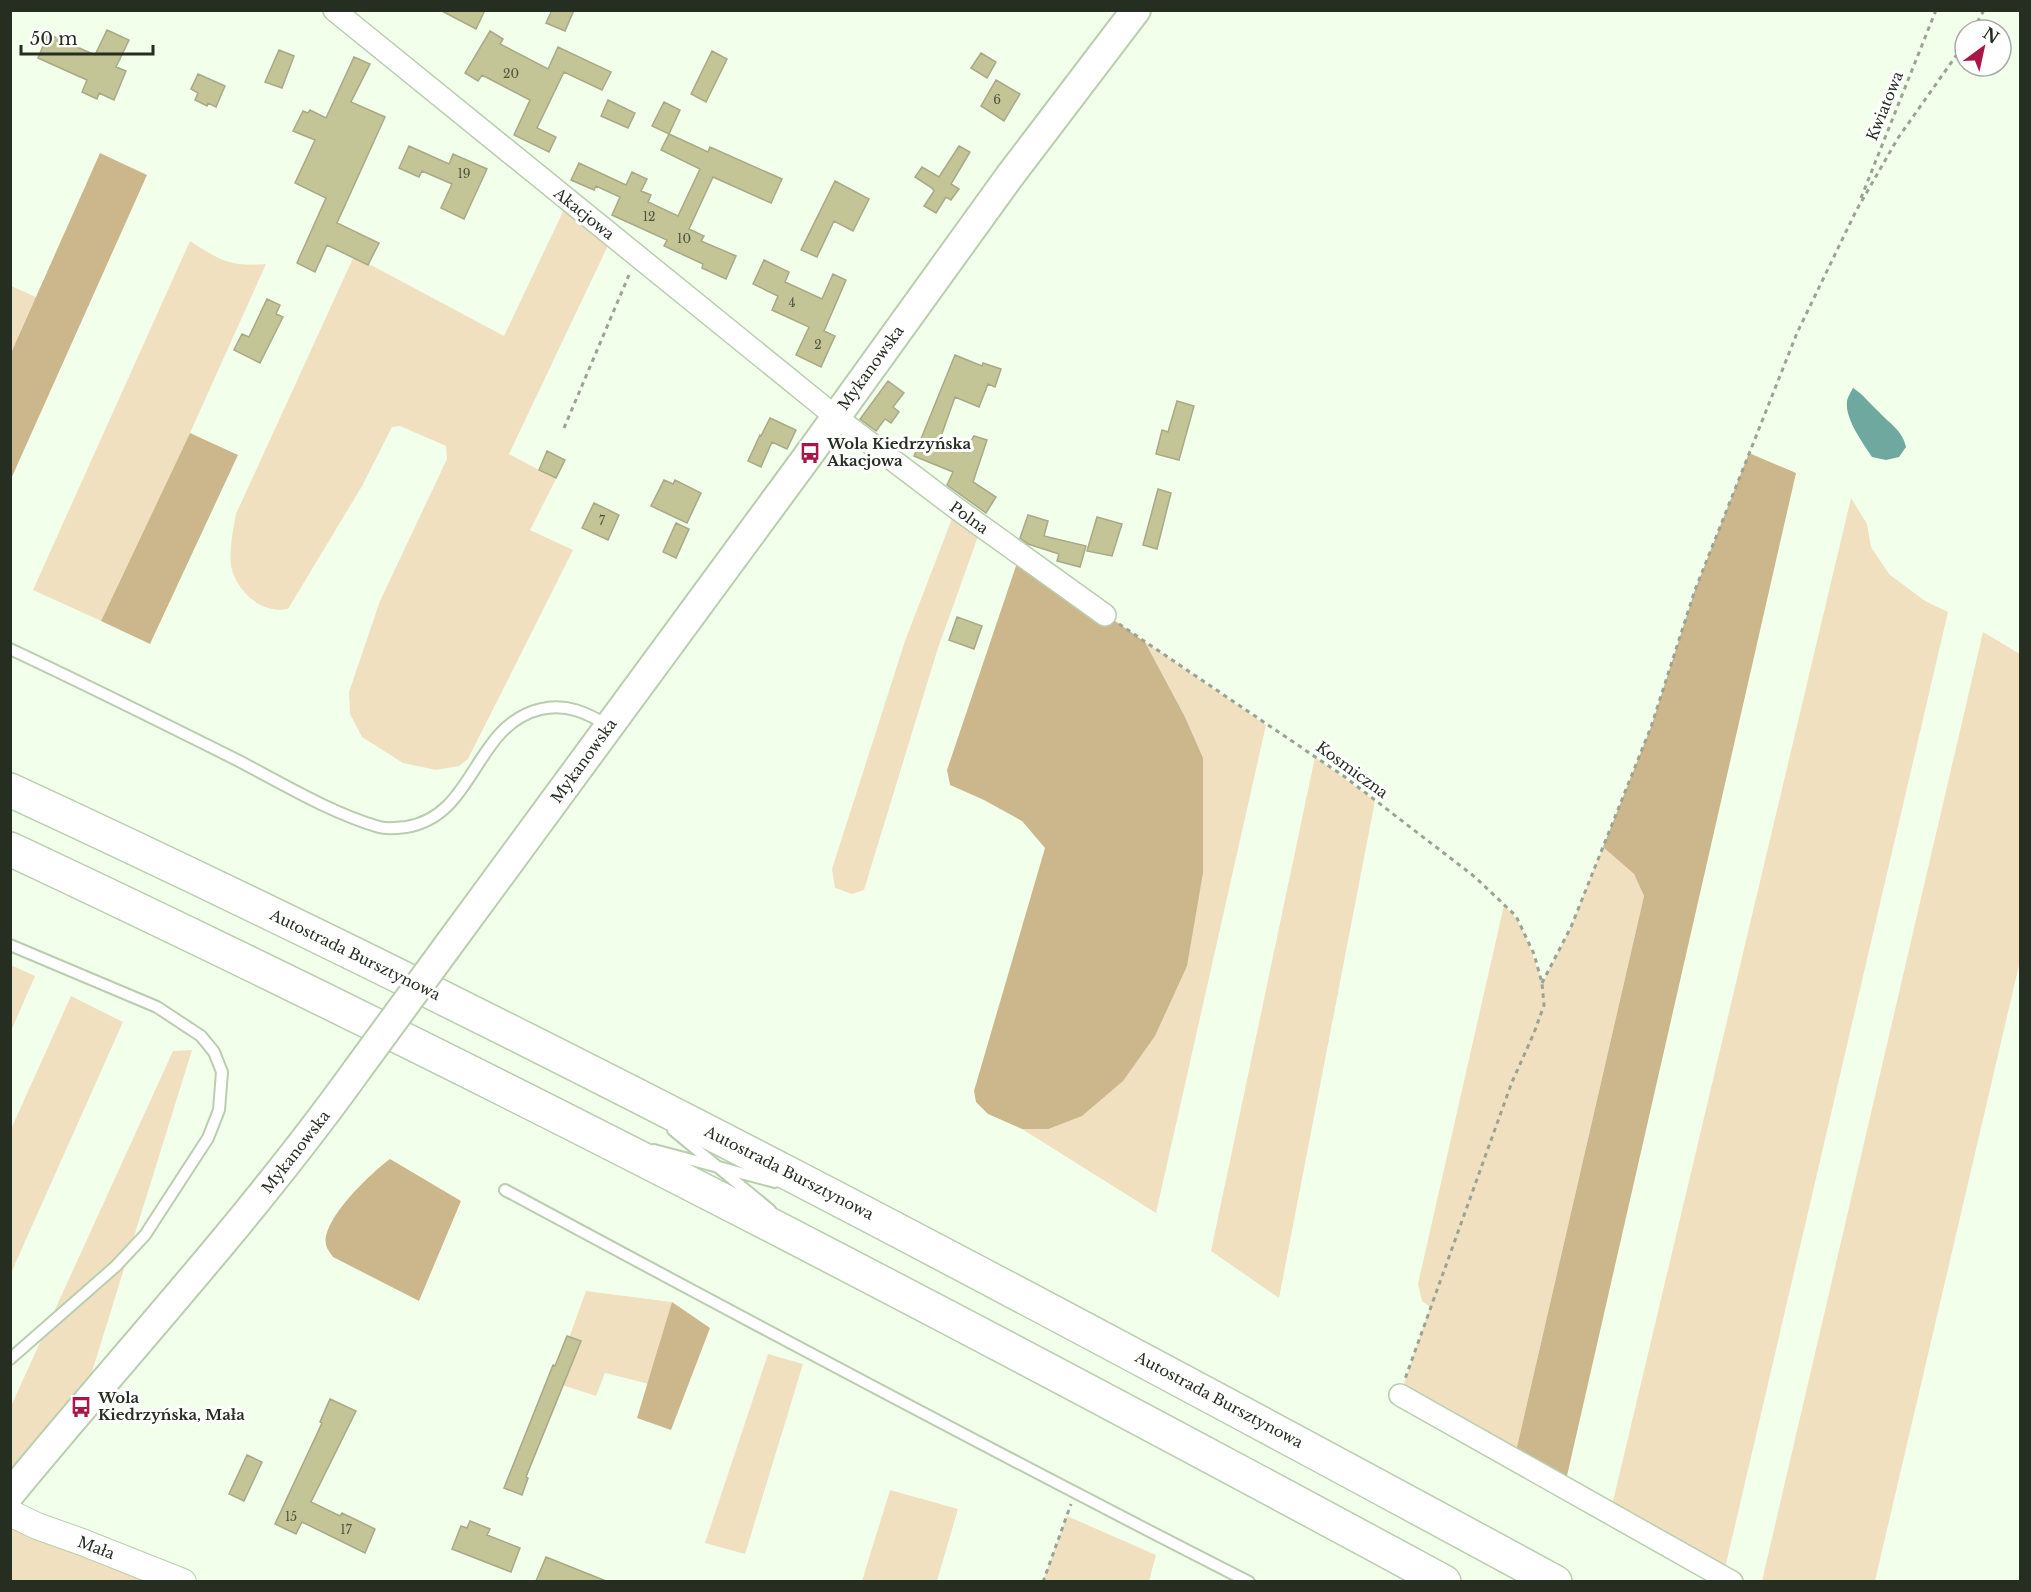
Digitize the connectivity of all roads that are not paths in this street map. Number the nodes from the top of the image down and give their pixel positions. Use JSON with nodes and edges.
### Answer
{"nodes":[{"id":1,"x":334,"y":10,"type":"edge"},
{"id":2,"x":1136,"y":10,"type":"edge"},
{"id":3,"x":836,"y":417,"type":"junction"},
{"id":4,"x":1106,"y":615,"type":"road end"},
{"id":5,"x":10,"y":649,"type":"edge"},
{"id":6,"x":609,"y":726,"type":"junction"},
{"id":7,"x":10,"y":790,"type":"edge"},
{"id":8,"x":10,"y":849,"type":"edge"},
{"id":9,"x":10,"y":945,"type":"edge"},
{"id":10,"x":623,"y":1088,"type":"junction"},
{"id":11,"x":598,"y":1135,"type":"junction"},
{"id":12,"x":718,"y":1167,"type":"junction"},
{"id":13,"x":505,"y":1190,"type":"dead end"},
{"id":14,"x":837,"y":1198,"type":"junction"},
{"id":15,"x":814,"y":1246,"type":"junction"},
{"id":16,"x":10,"y":1359,"type":"edge"},
{"id":17,"x":1400,"y":1395,"type":"road end"},
{"id":18,"x":10,"y":1494,"type":"edge"},
{"id":19,"x":10,"y":1513,"type":"edge"},
{"id":20,"x":183,"y":1581,"type":"edge"},
{"id":21,"x":1249,"y":1581,"type":"edge"},
{"id":22,"x":1444,"y":1581,"type":"edge"},
{"id":23,"x":1555,"y":1581,"type":"edge"},
{"id":24,"x":1732,"y":1581,"type":"edge"}],
"edges":[{"from":1,"to":3,"type":"street","name":"Akacjowa"},
{"from":2,"to":3,"type":"main road","name":"Mykanowska"},
{"from":3,"to":4,"type":"street","name":"Polna"},
{"from":3,"to":6,"type":"main road","name":"Mykanowska"},
{"from":5,"to":6,"type":"lane"},
{"from":6,"to":18,"type":"main road","name":"Mykanowska","bridge":true},
{"from":7,"to":10,"type":"highway","name":"Autostrada Bursztynowa"},
{"from":8,"to":11,"type":"highway"},
{"from":9,"to":16,"type":"lane"},
{"from":10,"to":12,"type":"lane"},
{"from":10,"to":14,"type":"highway","name":"Autostrada Bursztynowa"},
{"from":11,"to":12,"type":"lane"},
{"from":11,"to":15,"type":"highway"},
{"from":12,"to":14,"type":"lane"},
{"from":12,"to":15,"type":"lane"},
{"from":13,"to":21,"type":"lane"},
{"from":14,"to":23,"type":"highway","name":"Autostrada Bursztynowa"},
{"from":15,"to":22,"type":"highway"},
{"from":17,"to":24,"type":"street"},
{"from":19,"to":20,"type":"street","name":"Mała"}]}
